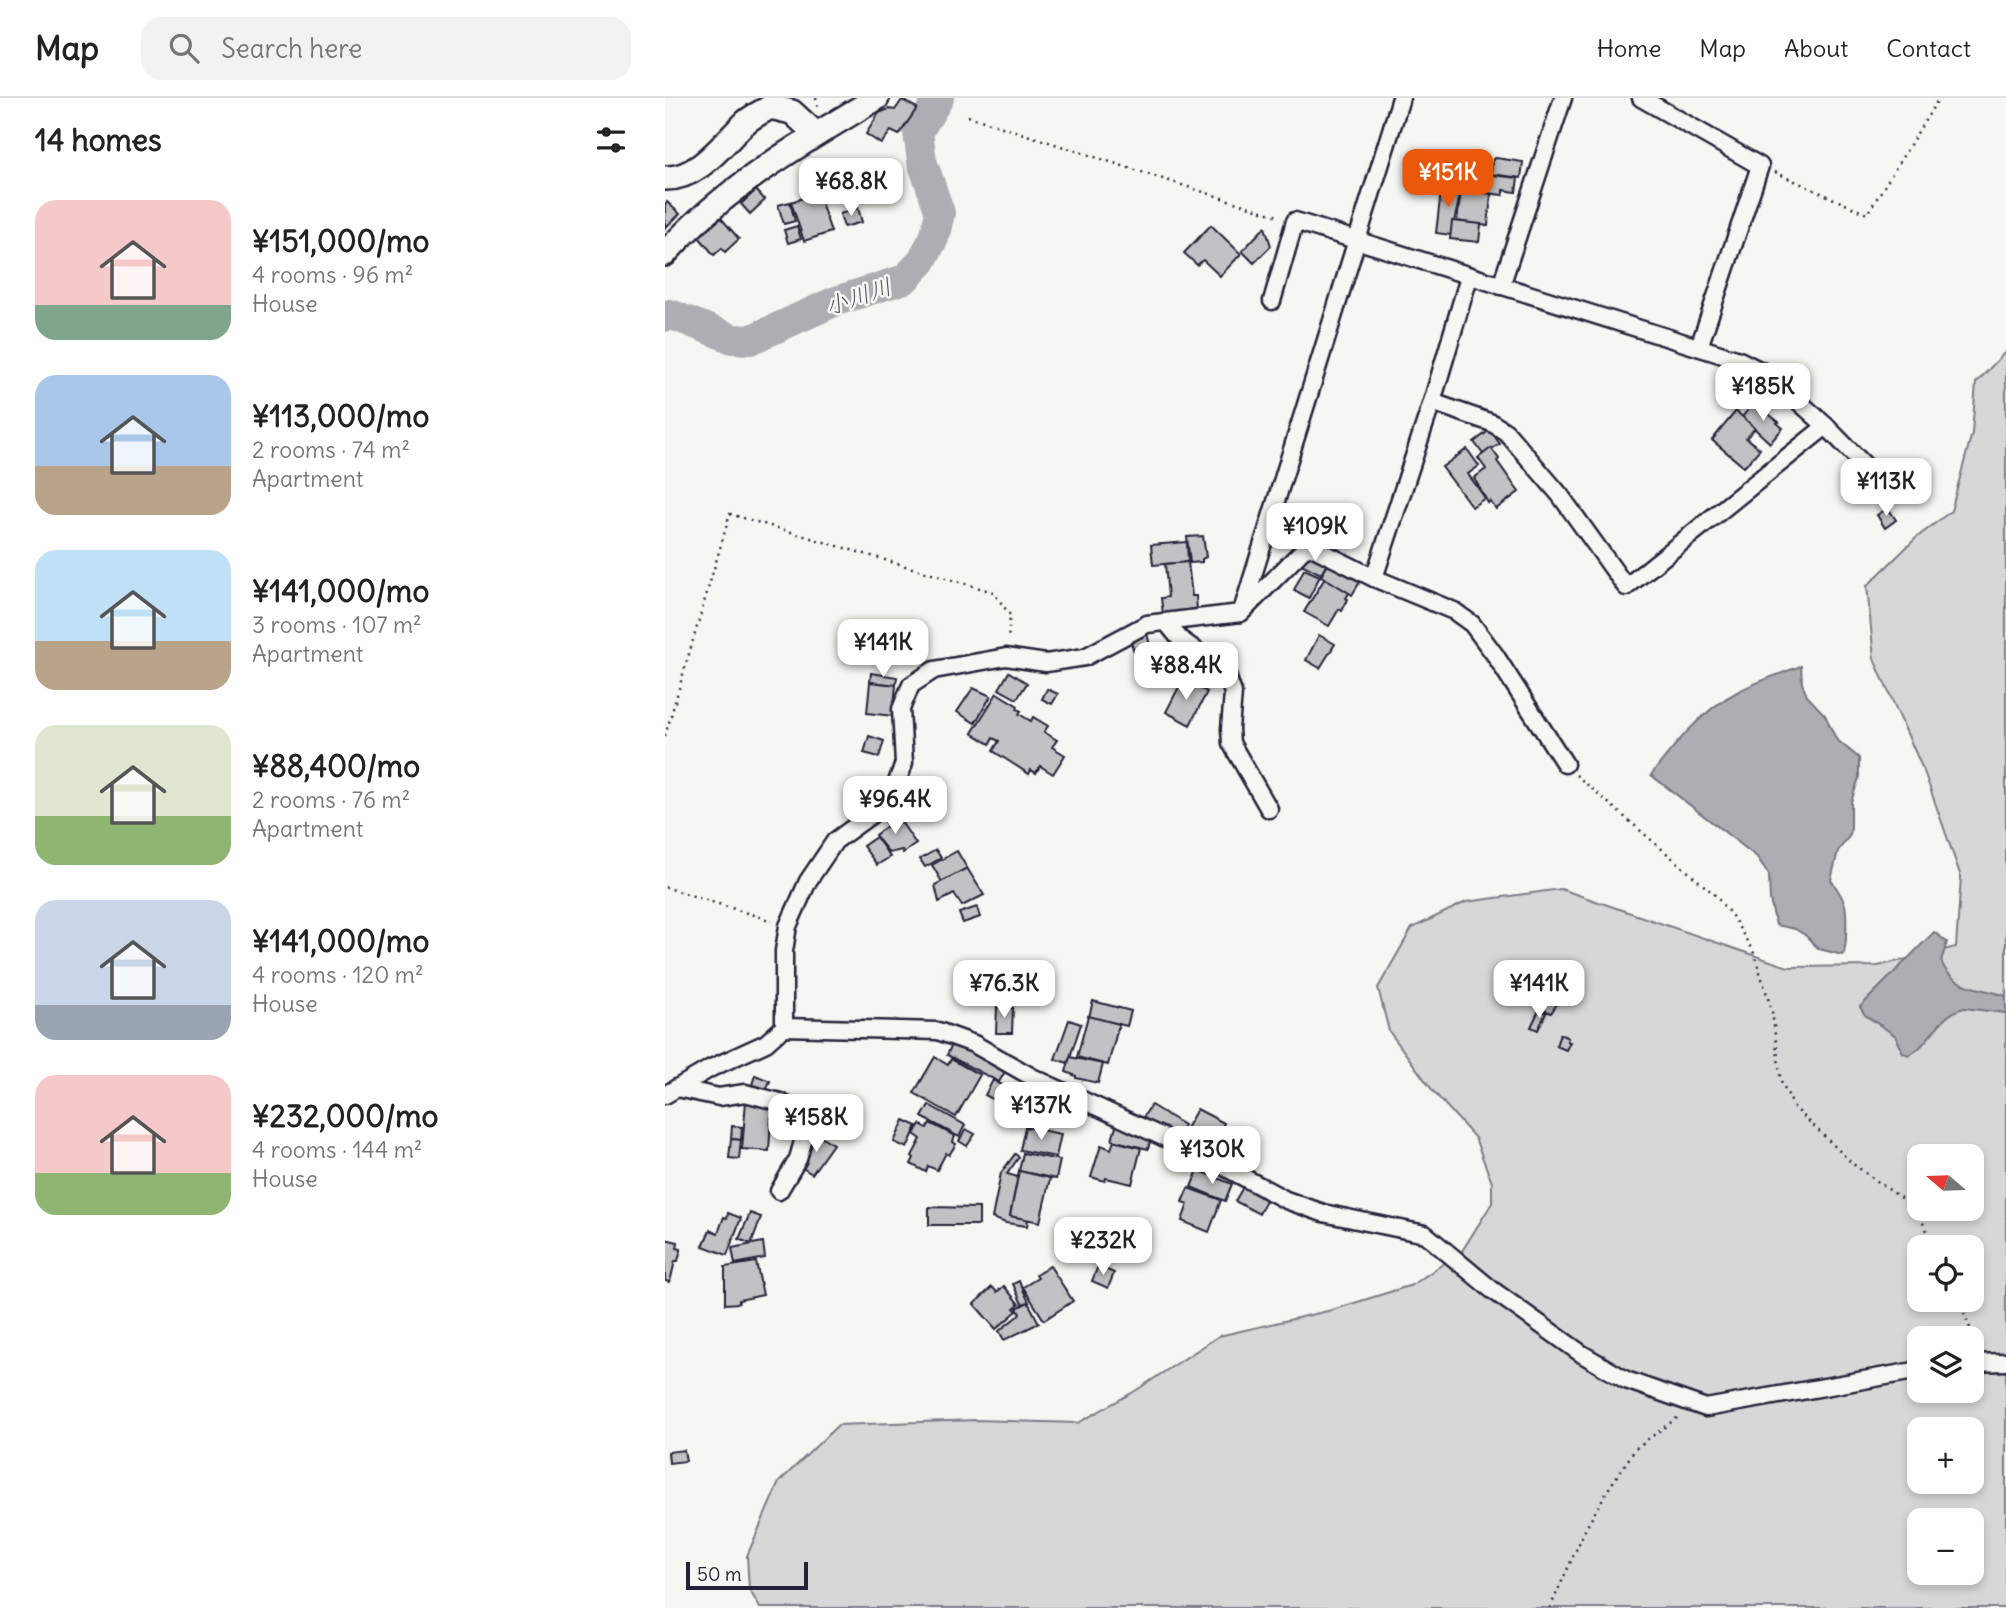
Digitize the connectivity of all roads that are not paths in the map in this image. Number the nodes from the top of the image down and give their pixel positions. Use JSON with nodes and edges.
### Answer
{"nodes":[{"id":1,"x":877,"y":98,"type":"edge"},
{"id":2,"x":1402,"y":98,"type":"edge"},
{"id":3,"x":1563,"y":98,"type":"edge"},
{"id":4,"x":1641,"y":98,"type":"edge"},
{"id":5,"x":816,"y":134,"type":"junction"},
{"id":6,"x":665,"y":178,"type":"edge"},
{"id":7,"x":1358,"y":239,"type":"junction"},
{"id":8,"x":665,"y":254,"type":"edge"},
{"id":9,"x":1469,"y":277,"type":"junction"},
{"id":10,"x":1501,"y":286,"type":"junction"},
{"id":11,"x":1272,"y":301,"type":"dead end"},
{"id":12,"x":1699,"y":348,"type":"junction"},
{"id":13,"x":1433,"y":402,"type":"junction"},
{"id":14,"x":1826,"y":426,"type":"junction"},
{"id":15,"x":1878,"y":479,"type":"dead end"},
{"id":16,"x":1374,"y":578,"type":"junction"},
{"id":17,"x":1241,"y":613,"type":"junction"},
{"id":18,"x":1166,"y":622,"type":"junction"},
{"id":19,"x":1565,"y":764,"type":"road end"},
{"id":20,"x":1269,"y":809,"type":"dead end"},
{"id":21,"x":784,"y":1027,"type":"junction"},
{"id":22,"x":671,"y":1091,"type":"edge"},
{"id":23,"x":779,"y":1191,"type":"dead end"},
{"id":24,"x":2006,"y":1362,"type":"edge"},
{"id":25,"x":1984,"y":1363,"type":"edge"},
{"id":26,"x":1907,"y":1372,"type":"edge"}],
"edges":[{"from":1,"to":5,"type":"main road"},
{"from":2,"to":7,"type":"street"},
{"from":3,"to":10,"type":"street"},
{"from":4,"to":12,"type":"street"},
{"from":5,"to":6,"type":"main road"},
{"from":5,"to":8,"type":"main road"},
{"from":7,"to":9,"type":"street"},
{"from":7,"to":11,"type":"street"},
{"from":7,"to":17,"type":"street"},
{"from":9,"to":10,"type":"street"},
{"from":9,"to":13,"type":"street"},
{"from":10,"to":12,"type":"street"},
{"from":12,"to":14,"type":"street"},
{"from":13,"to":14,"type":"street"},
{"from":13,"to":16,"type":"street"},
{"from":14,"to":15,"type":"street"},
{"from":16,"to":17,"type":"street"},
{"from":16,"to":19,"type":"street"},
{"from":17,"to":18,"type":"street"},
{"from":18,"to":20,"type":"street"},
{"from":18,"to":21,"type":"street"},
{"from":21,"to":22,"type":"street"},
{"from":21,"to":26,"type":"street"},
{"from":22,"to":23,"type":"street"},
{"from":24,"to":25,"type":"street"}]}
